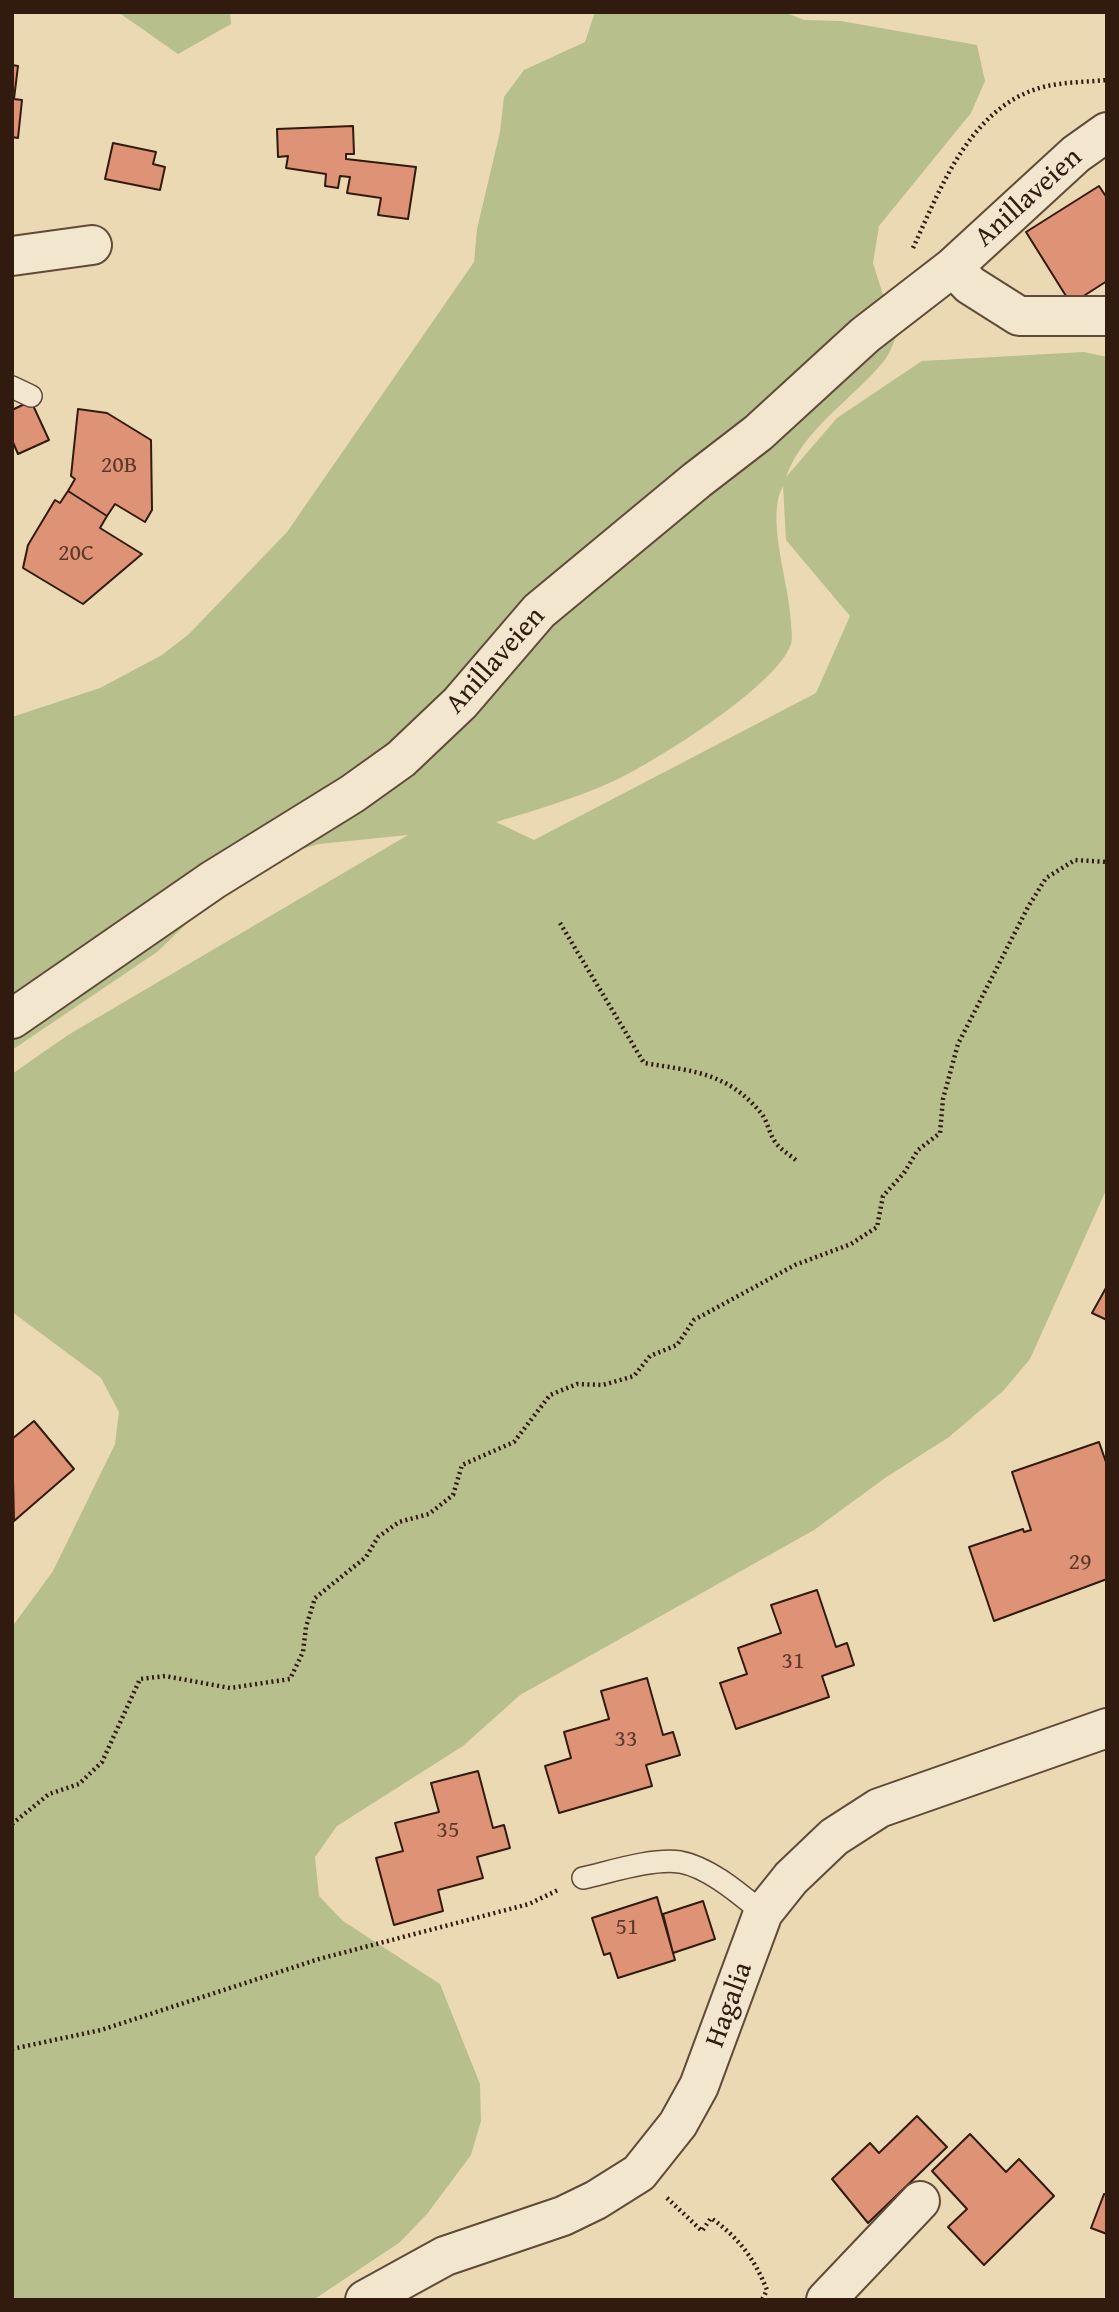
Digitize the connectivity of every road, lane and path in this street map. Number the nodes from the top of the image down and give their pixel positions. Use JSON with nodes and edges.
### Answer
{"nodes":[{"id":1,"x":1107,"y":80,"type":"edge"},
{"id":2,"x":1107,"y":132,"type":"edge"},
{"id":3,"x":92,"y":245,"type":"dead end"},
{"id":4,"x":12,"y":256,"type":"edge"},
{"id":5,"x":953,"y":267,"type":"junction"},
{"id":6,"x":914,"y":298,"type":"junction"},
{"id":7,"x":1107,"y":316,"type":"edge"},
{"id":8,"x":1107,"y":863,"type":"edge"},
{"id":9,"x":560,"y":923,"type":"dead end"},
{"id":10,"x":12,"y":1019,"type":"edge"},
{"id":11,"x":797,"y":1161,"type":"dead end"},
{"id":12,"x":1107,"y":1728,"type":"edge"},
{"id":13,"x":12,"y":1824,"type":"edge"},
{"id":14,"x":583,"y":1878,"type":"joint"},
{"id":15,"x":763,"y":1913,"type":"junction"},
{"id":16,"x":12,"y":2049,"type":"edge"},
{"id":17,"x":639,"y":2173,"type":"junction"},
{"id":18,"x":920,"y":2201,"type":"dead end"},
{"id":19,"x":365,"y":2300,"type":"edge"},
{"id":20,"x":762,"y":2300,"type":"edge"},
{"id":21,"x":826,"y":2300,"type":"edge"}],
"edges":[{"from":1,"to":6,"type":"path"},
{"from":2,"to":5,"type":"street","name":"Anillaveien"},
{"from":3,"to":4,"type":"street"},
{"from":5,"to":6,"type":"street","name":"Anillaveien"},
{"from":5,"to":7,"type":"street","name":"Anillaveien"},
{"from":6,"to":10,"type":"street","name":"Anillaveien"},
{"from":8,"to":13,"type":"path"},
{"from":9,"to":11,"type":"path"},
{"from":12,"to":15,"type":"street","name":"Hagalia"},
{"from":14,"to":15,"type":"lane"},
{"from":14,"to":16,"type":"path"},
{"from":15,"to":17,"type":"street","name":"Hagalia"},
{"from":17,"to":19,"type":"street","name":"Hagalia"},
{"from":17,"to":20,"type":"path"},
{"from":18,"to":21,"type":"street"}]}
